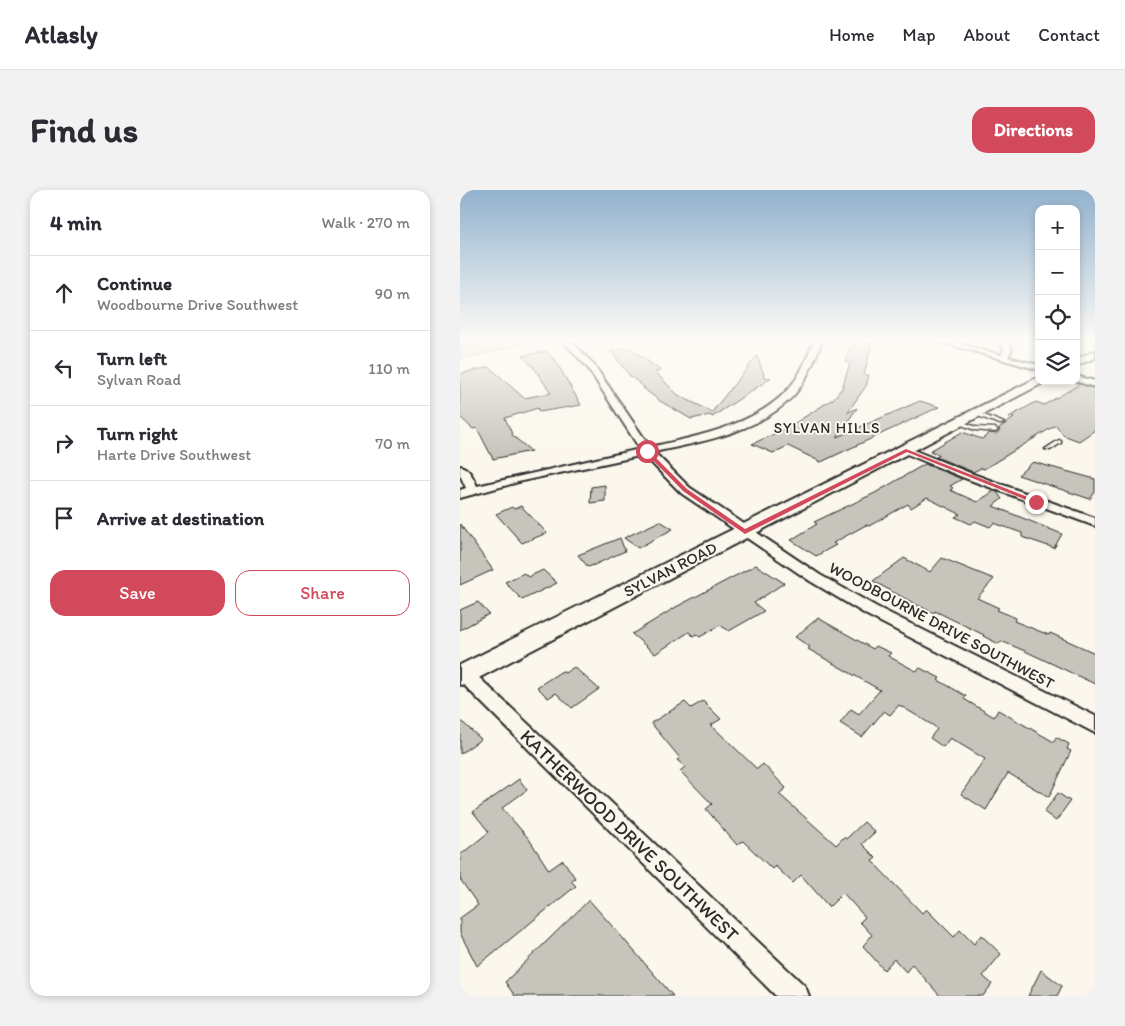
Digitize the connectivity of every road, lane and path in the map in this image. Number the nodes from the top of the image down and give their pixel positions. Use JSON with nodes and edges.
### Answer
{"nodes":[{"id":1,"x":599,"y":379,"type":"edge"},
{"id":2,"x":801,"y":379,"type":"edge"},
{"id":3,"x":1080,"y":380,"type":"edge"},
{"id":4,"x":1035,"y":384,"type":"edge"},
{"id":5,"x":1095,"y":384,"type":"edge"},
{"id":6,"x":977,"y":414,"type":"junction"},
{"id":7,"x":961,"y":422,"type":"junction"},
{"id":8,"x":1002,"y":423,"type":"dead end"},
{"id":9,"x":995,"y":430,"type":"dead end"},
{"id":10,"x":1059,"y":442,"type":"dead end"},
{"id":11,"x":1048,"y":449,"type":"dead end"},
{"id":12,"x":906,"y":450,"type":"junction"},
{"id":13,"x":647,"y":451,"type":"junction"},
{"id":14,"x":460,"y":469,"type":"edge"},
{"id":15,"x":473,"y":490,"type":"junction"},
{"id":16,"x":460,"y":494,"type":"edge"},
{"id":17,"x":1095,"y":522,"type":"edge"},
{"id":18,"x":745,"y":532,"type":"junction"},
{"id":19,"x":462,"y":675,"type":"edge"},
{"id":20,"x":1095,"y":725,"type":"edge"},
{"id":21,"x":795,"y":996,"type":"edge"}],
"edges":[{"from":1,"to":13,"type":"street","name":"WOODBOURNE DRIVE SOUTHWEST"},
{"from":2,"to":13,"type":"street"},
{"from":3,"to":5,"type":"street"},
{"from":4,"to":6,"type":"main road","name":"SYLVAN ROAD"},
{"from":6,"to":7,"type":"main road","name":"SYLVAN ROAD"},
{"from":6,"to":8,"type":"lane"},
{"from":7,"to":9,"type":"lane"},
{"from":7,"to":12,"type":"main road","name":"SYLVAN ROAD"},
{"from":10,"to":11,"type":"lane"},
{"from":12,"to":17,"type":"street"},
{"from":12,"to":18,"type":"main road","name":"SYLVAN ROAD"},
{"from":13,"to":15,"type":"street"},
{"from":13,"to":18,"type":"street","name":"WOODBOURNE DRIVE SOUTHWEST"},
{"from":14,"to":15,"type":"street"},
{"from":15,"to":16,"type":"street"},
{"from":18,"to":19,"type":"main road","name":"SYLVAN ROAD"},
{"from":18,"to":20,"type":"street","name":"WOODBOURNE DRIVE SOUTHWEST"},
{"from":19,"to":21,"type":"street","name":"KATHERWOOD DRIVE SOUTHWEST"}]}
